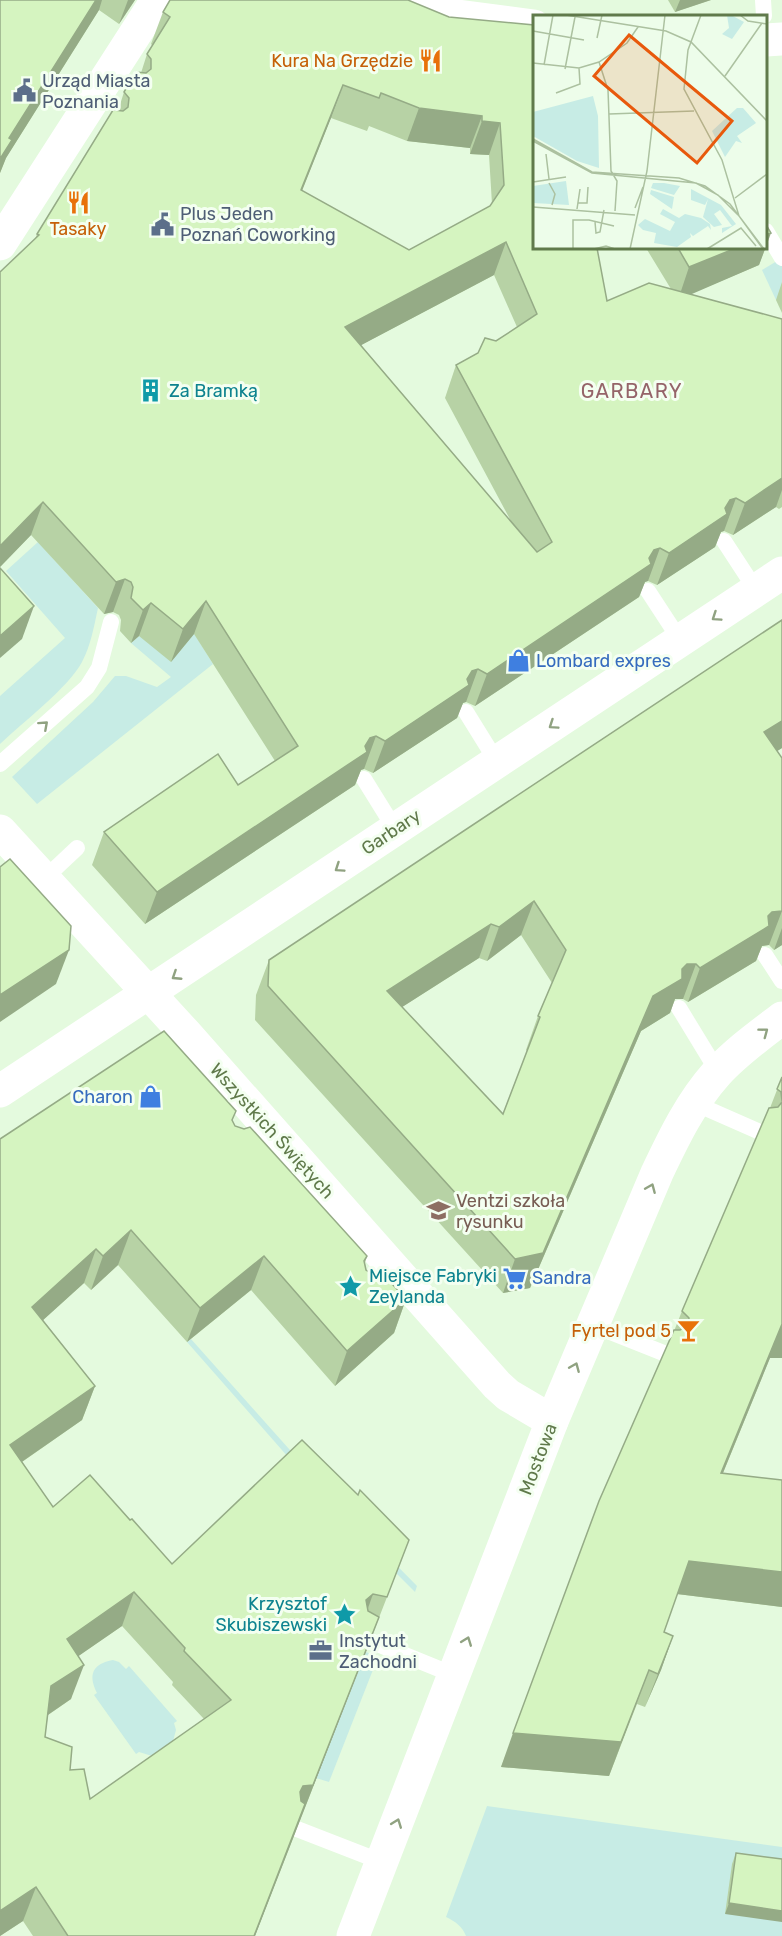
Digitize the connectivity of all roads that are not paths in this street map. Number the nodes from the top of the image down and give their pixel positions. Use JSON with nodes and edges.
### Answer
{"nodes":[{"id":1,"x":157,"y":0,"type":"edge"},
{"id":2,"x":402,"y":0,"type":"edge"},
{"id":3,"x":763,"y":0,"type":"edge"},
{"id":4,"x":764,"y":15,"type":"edge"},
{"id":5,"x":533,"y":26,"type":"edge"},
{"id":6,"x":782,"y":39,"type":"edge"},
{"id":7,"x":767,"y":40,"type":"edge"},
{"id":8,"x":767,"y":234,"type":"edge"},
{"id":9,"x":0,"y":244,"type":"edge"},
{"id":10,"x":782,"y":258,"type":"edge"},
{"id":11,"x":724,"y":541,"type":"edge"},
{"id":12,"x":769,"y":581,"type":"edge"},
{"id":13,"x":648,"y":591,"type":"edge"},
{"id":14,"x":111,"y":622,"type":"dead end"},
{"id":15,"x":680,"y":640,"type":"junction"},
{"id":16,"x":466,"y":712,"type":"edge"},
{"id":17,"x":497,"y":762,"type":"junction"},
{"id":18,"x":0,"y":764,"type":"edge"},
{"id":19,"x":364,"y":779,"type":"edge"},
{"id":20,"x":396,"y":829,"type":"junction"},
{"id":21,"x":0,"y":831,"type":"edge"},
{"id":22,"x":77,"y":848,"type":"dead end"},
{"id":23,"x":44,"y":879,"type":"junction"},
{"id":24,"x":765,"y":955,"type":"edge"},
{"id":25,"x":782,"y":981,"type":"edge"},
{"id":26,"x":148,"y":994,"type":"junction"},
{"id":27,"x":679,"y":1008,"type":"edge"},
{"id":28,"x":782,"y":1018,"type":"edge"},
{"id":29,"x":718,"y":1072,"type":"junction"},
{"id":30,"x":0,"y":1091,"type":"edge"},
{"id":31,"x":694,"y":1103,"type":"junction"},
{"id":32,"x":760,"y":1132,"type":"edge"},
{"id":33,"x":593,"y":1325,"type":"junction"},
{"id":34,"x":666,"y":1354,"type":"edge"},
{"id":35,"x":552,"y":1421,"type":"junction"},
{"id":36,"x":363,"y":1638,"type":"edge"},
{"id":37,"x":454,"y":1675,"type":"junction"},
{"id":38,"x":297,"y":1829,"type":"edge"},
{"id":39,"x":382,"y":1862,"type":"junction"},
{"id":40,"x":353,"y":1936,"type":"edge"}],
"edges":[{"from":1,"to":9,"type":"street"},
{"from":2,"to":5,"type":"street"},
{"from":3,"to":4,"type":"lane"},
{"from":6,"to":7,"type":"street"},
{"from":8,"to":10,"type":"lane"},
{"from":11,"to":12,"type":"lane"},
{"from":12,"to":15,"type":"street","name":"Garbary","one_way":true},
{"from":13,"to":15,"type":"lane"},
{"from":18,"to":14,"type":"lane","one_way":true},
{"from":15,"to":17,"type":"street","name":"Garbary","one_way":true},
{"from":16,"to":17,"type":"lane"},
{"from":17,"to":20,"type":"street","name":"Garbary"},
{"from":19,"to":20,"type":"lane"},
{"from":20,"to":26,"type":"street","name":"Garbary","one_way":true},
{"from":21,"to":23,"type":"street","name":"Wszystkich Świętych"},
{"from":22,"to":23,"type":"lane"},
{"from":23,"to":26,"type":"street","name":"Wszystkich Świętych"},
{"from":24,"to":25,"type":"lane"},
{"from":26,"to":30,"type":"street","name":"Garbary"},
{"from":26,"to":35,"type":"street","name":"Wszystkich Świętych"},
{"from":27,"to":29,"type":"lane"},
{"from":29,"to":28,"type":"street","name":"Mostowa","one_way":true},
{"from":29,"to":31,"type":"street","name":"Mostowa"},
{"from":31,"to":32,"type":"lane"},
{"from":33,"to":31,"type":"street","name":"Mostowa","one_way":true},
{"from":33,"to":34,"type":"lane"},
{"from":35,"to":33,"type":"street","name":"Mostowa","one_way":true},
{"from":37,"to":35,"type":"street","name":"Mostowa","one_way":true},
{"from":36,"to":37,"type":"lane"},
{"from":39,"to":37,"type":"street","name":"Mostowa","one_way":true},
{"from":38,"to":39,"type":"lane"},
{"from":39,"to":40,"type":"street","name":"Mostowa"}]}
